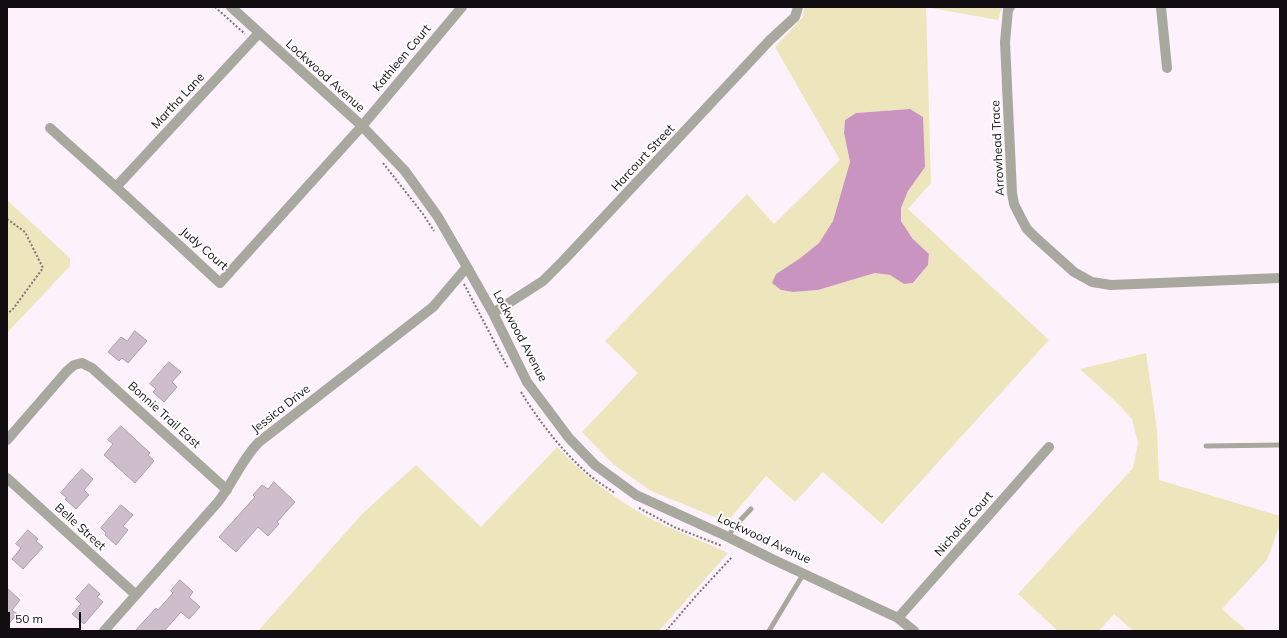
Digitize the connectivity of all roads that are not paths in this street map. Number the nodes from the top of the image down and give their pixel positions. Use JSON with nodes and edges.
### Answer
{"nodes":[{"id":1,"x":231,"y":7,"type":"edge"},
{"id":2,"x":462,"y":7,"type":"edge"},
{"id":3,"x":798,"y":7,"type":"edge"},
{"id":4,"x":1010,"y":7,"type":"edge"},
{"id":5,"x":1161,"y":7,"type":"edge"},
{"id":6,"x":259,"y":33,"type":"junction"},
{"id":7,"x":1167,"y":68,"type":"dead end"},
{"id":8,"x":362,"y":126,"type":"junction"},
{"id":9,"x":50,"y":128,"type":"dead end"},
{"id":10,"x":116,"y":188,"type":"junction"},
{"id":11,"x":467,"y":267,"type":"junction"},
{"id":12,"x":1280,"y":278,"type":"edge"},
{"id":13,"x":494,"y":313,"type":"junction"},
{"id":14,"x":7,"y":440,"type":"edge"},
{"id":15,"x":1280,"y":445,"type":"edge"},
{"id":16,"x":1206,"y":446,"type":"dead end"},
{"id":17,"x":1049,"y":447,"type":"dead end"},
{"id":18,"x":7,"y":478,"type":"edge"},
{"id":19,"x":227,"y":490,"type":"junction"},
{"id":20,"x":751,"y":509,"type":"dead end"},
{"id":21,"x":726,"y":542,"type":"junction"},
{"id":22,"x":804,"y":573,"type":"junction"},
{"id":23,"x":136,"y":594,"type":"junction"},
{"id":24,"x":898,"y":618,"type":"junction"},
{"id":25,"x":104,"y":631,"type":"edge"},
{"id":26,"x":769,"y":631,"type":"edge"},
{"id":27,"x":914,"y":631,"type":"edge"}],
"edges":[{"from":1,"to":6,"type":"street","name":"Lockwood Avenue"},
{"from":2,"to":8,"type":"street","name":"Kathleen Court"},
{"from":3,"to":13,"type":"street","name":"Harcourt Street"},
{"from":4,"to":12,"type":"street","name":"Arrowhead Trace"},
{"from":5,"to":7,"type":"street"},
{"from":6,"to":8,"type":"street","name":"Lockwood Avenue"},
{"from":6,"to":10,"type":"street","name":"Martha Lane"},
{"from":8,"to":10,"type":"street","name":"Judy Court"},
{"from":8,"to":11,"type":"street","name":"Lockwood Avenue"},
{"from":9,"to":10,"type":"street","name":"Judy Court"},
{"from":11,"to":13,"type":"street","name":"Lockwood Avenue"},
{"from":11,"to":19,"type":"street","name":"Jessica Drive"},
{"from":13,"to":21,"type":"street","name":"Lockwood Avenue"},
{"from":14,"to":19,"type":"street","name":"Bonnie Trail East"},
{"from":15,"to":16,"type":"lane"},
{"from":17,"to":24,"type":"street","name":"Nicholas Court"},
{"from":18,"to":23,"type":"street","name":"Belle Street"},
{"from":19,"to":23,"type":"street","name":"Jessica Drive"},
{"from":20,"to":21,"type":"lane"},
{"from":21,"to":22,"type":"street","name":"Lockwood Avenue"},
{"from":22,"to":24,"type":"street","name":"Lockwood Avenue"},
{"from":22,"to":26,"type":"lane"},
{"from":23,"to":25,"type":"street","name":"Jessica Drive"},
{"from":24,"to":27,"type":"street","name":"Lockwood Avenue"}]}
